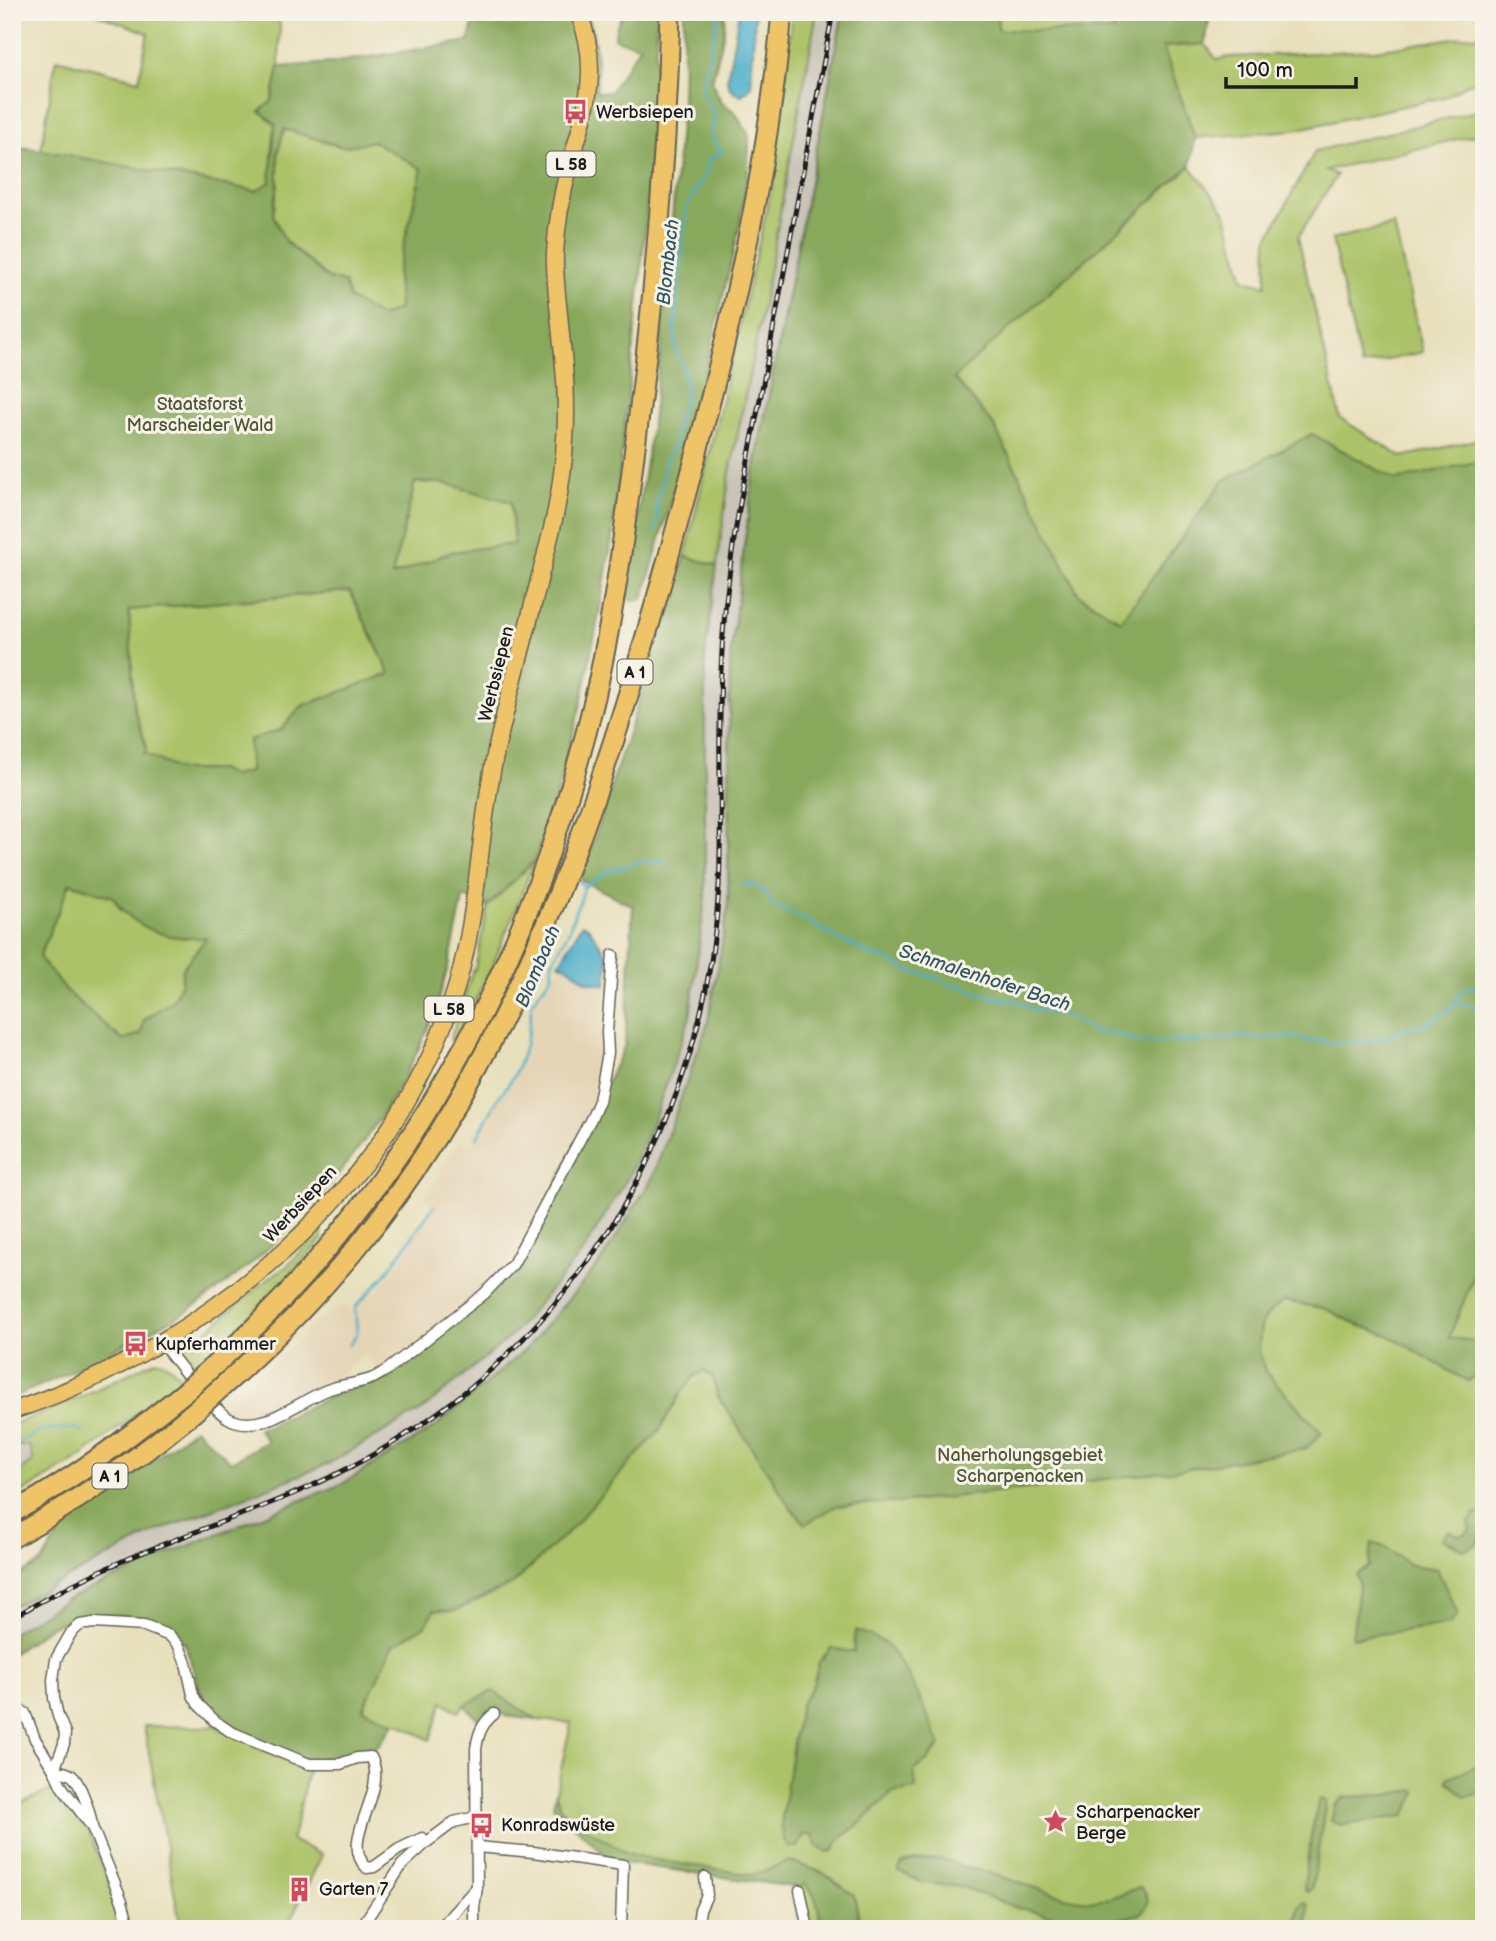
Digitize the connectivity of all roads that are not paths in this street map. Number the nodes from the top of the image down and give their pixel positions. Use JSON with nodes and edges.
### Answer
{"nodes":[{"id":1,"x":578,"y":12,"type":"edge"},
{"id":2,"x":670,"y":12,"type":"edge"},
{"id":3,"x":782,"y":12,"type":"edge"},
{"id":4,"x":613,"y":955,"type":"dead end"},
{"id":5,"x":163,"y":1342,"type":"junction"},
{"id":6,"x":12,"y":1412,"type":"edge"},
{"id":7,"x":12,"y":1513,"type":"edge"},
{"id":8,"x":12,"y":1538,"type":"edge"},
{"id":9,"x":13,"y":1706,"type":"edge"},
{"id":10,"x":494,"y":1714,"type":"dead end"},
{"id":11,"x":54,"y":1770,"type":"junction"},
{"id":12,"x":475,"y":1817,"type":"junction"},
{"id":13,"x":92,"y":1827,"type":"junction"},
{"id":14,"x":427,"y":1842,"type":"junction"},
{"id":15,"x":477,"y":1847,"type":"junction"},
{"id":16,"x":705,"y":1877,"type":"dead end"},
{"id":17,"x":477,"y":1887,"type":"junction"},
{"id":18,"x":800,"y":1890,"type":"dead end"},
{"id":19,"x":130,"y":1929,"type":"edge"},
{"id":20,"x":360,"y":1929,"type":"edge"},
{"id":21,"x":439,"y":1929,"type":"edge"},
{"id":22,"x":474,"y":1929,"type":"edge"},
{"id":23,"x":621,"y":1929,"type":"edge"},
{"id":24,"x":697,"y":1929,"type":"edge"},
{"id":25,"x":808,"y":1929,"type":"edge"}],
"edges":[{"from":1,"to":5,"type":"main road","name":"Werbsiepen","number":"L 58"},
{"from":2,"to":7,"type":"highway","number":"A 1"},
{"from":3,"to":8,"type":"highway","number":"A 1"},
{"from":4,"to":5,"type":"street"},
{"from":5,"to":6,"type":"main road","number":"L 58"},
{"from":9,"to":11,"type":"street"},
{"from":10,"to":12,"type":"street"},
{"from":11,"to":13,"type":"street"},
{"from":11,"to":13,"type":"street"},
{"from":11,"to":14,"type":"street"},
{"from":12,"to":14,"type":"street"},
{"from":12,"to":15,"type":"street"},
{"from":13,"to":19,"type":"street"},
{"from":14,"to":20,"type":"street"},
{"from":15,"to":17,"type":"street"},
{"from":15,"to":23,"type":"street"},
{"from":16,"to":24,"type":"street"},
{"from":17,"to":21,"type":"street"},
{"from":17,"to":22,"type":"street"},
{"from":18,"to":25,"type":"street"}]}
